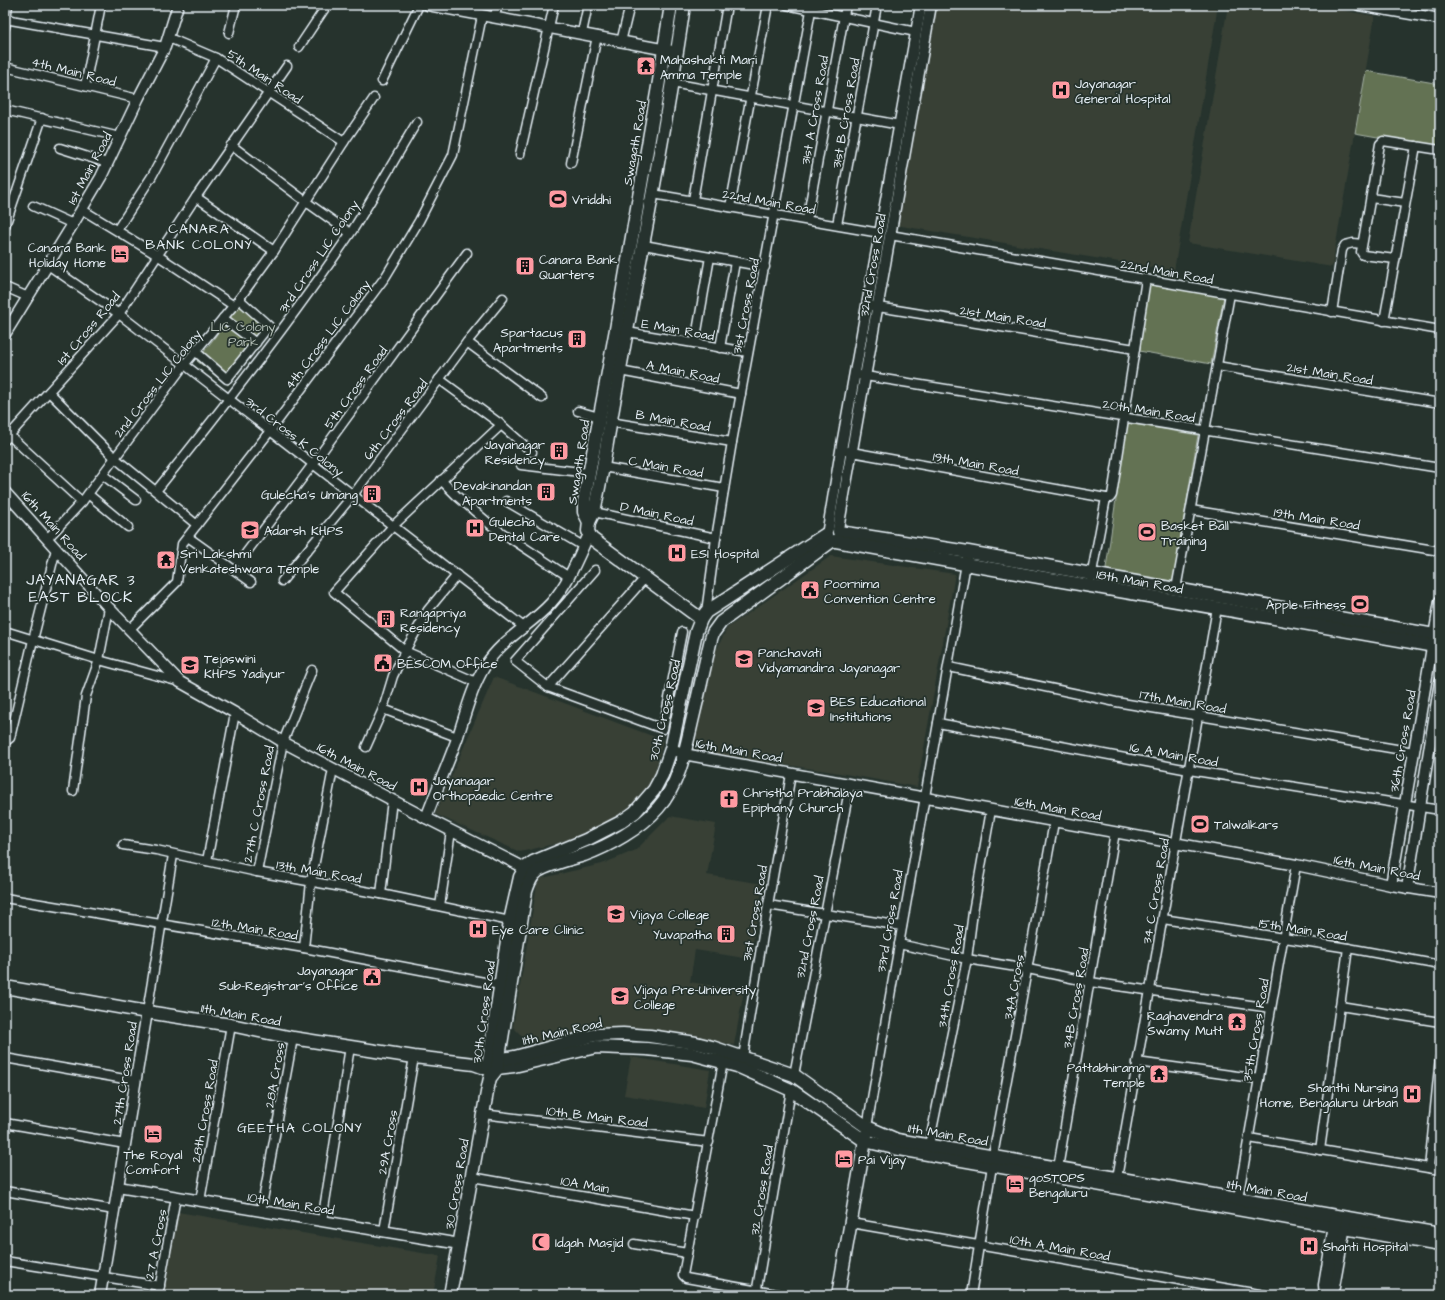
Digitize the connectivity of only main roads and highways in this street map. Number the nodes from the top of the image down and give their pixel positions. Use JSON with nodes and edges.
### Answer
{"nodes":[{"id":1,"x":671,"y":5,"type":"edge"},
{"id":2,"x":684,"y":5,"type":"edge"},
{"id":3,"x":605,"y":419,"type":"junction"},
{"id":4,"x":591,"y":517,"type":"junction"},
{"id":5,"x":833,"y":534,"type":"junction"},
{"id":6,"x":1091,"y":580,"type":"junction"},
{"id":7,"x":704,"y":615,"type":"junction"},
{"id":8,"x":1437,"y":641,"type":"edge"},
{"id":9,"x":5,"y":987,"type":"edge"},
{"id":10,"x":492,"y":1067,"type":"junction"},
{"id":11,"x":867,"y":1127,"type":"junction"},
{"id":12,"x":865,"y":1141,"type":"junction"},
{"id":13,"x":993,"y":1161,"type":"junction"},
{"id":14,"x":1340,"y":1223,"type":"junction"},
{"id":15,"x":1440,"y":1234,"type":"edge"},
{"id":16,"x":1440,"y":1245,"type":"edge"},
{"id":17,"x":450,"y":1295,"type":"edge"},
{"id":18,"x":838,"y":1295,"type":"edge"},
{"id":19,"x":1326,"y":1295,"type":"edge"},
{"id":20,"x":1330,"y":1295,"type":"edge"}],
"edges":[{"from":1,"to":3,"type":"main road","name":"Swagath Road"},
{"from":2,"to":3,"type":"main road","name":"Swagath Road"},
{"from":3,"to":4,"type":"main road","name":"Swagath Road"},
{"from":3,"to":4,"type":"main road","name":"Swagath Road"},
{"from":4,"to":7,"type":"main road"},
{"from":5,"to":6,"type":"main road","name":"18th Main Road"},
{"from":5,"to":6,"type":"main road","name":"18th Main Road"},
{"from":5,"to":7,"type":"main road"},
{"from":5,"to":10,"type":"main road","name":"30th Cross Road"},
{"from":6,"to":8,"type":"main road","name":"18th Main Road"},
{"from":6,"to":8,"type":"main road","name":"18th Main Road"},
{"from":7,"to":10,"type":"main road","name":"30th Cross Road"},
{"from":9,"to":10,"type":"main road","name":"11th Main Road"},
{"from":10,"to":11,"type":"main road","name":"11th Main Road"},
{"from":10,"to":12,"type":"main road","name":"11th Main Road"},
{"from":10,"to":17,"type":"main road","name":"30 Cross Road"},
{"from":11,"to":12,"type":"main road","name":"33rd Cross Road"},
{"from":11,"to":13,"type":"main road","name":"11th Main Road"},
{"from":12,"to":13,"type":"main road","name":"11th Main Road"},
{"from":12,"to":18,"type":"main road","name":"33rd Cross Road"},
{"from":13,"to":14,"type":"main road","name":"11th Main Road"},
{"from":13,"to":14,"type":"main road","name":"11th Main Road"},
{"from":14,"to":15,"type":"main road","name":"11th Main Road"},
{"from":14,"to":16,"type":"main road","name":"11th Main Road"},
{"from":14,"to":19,"type":"main road"},
{"from":14,"to":20,"type":"main road"}]}
